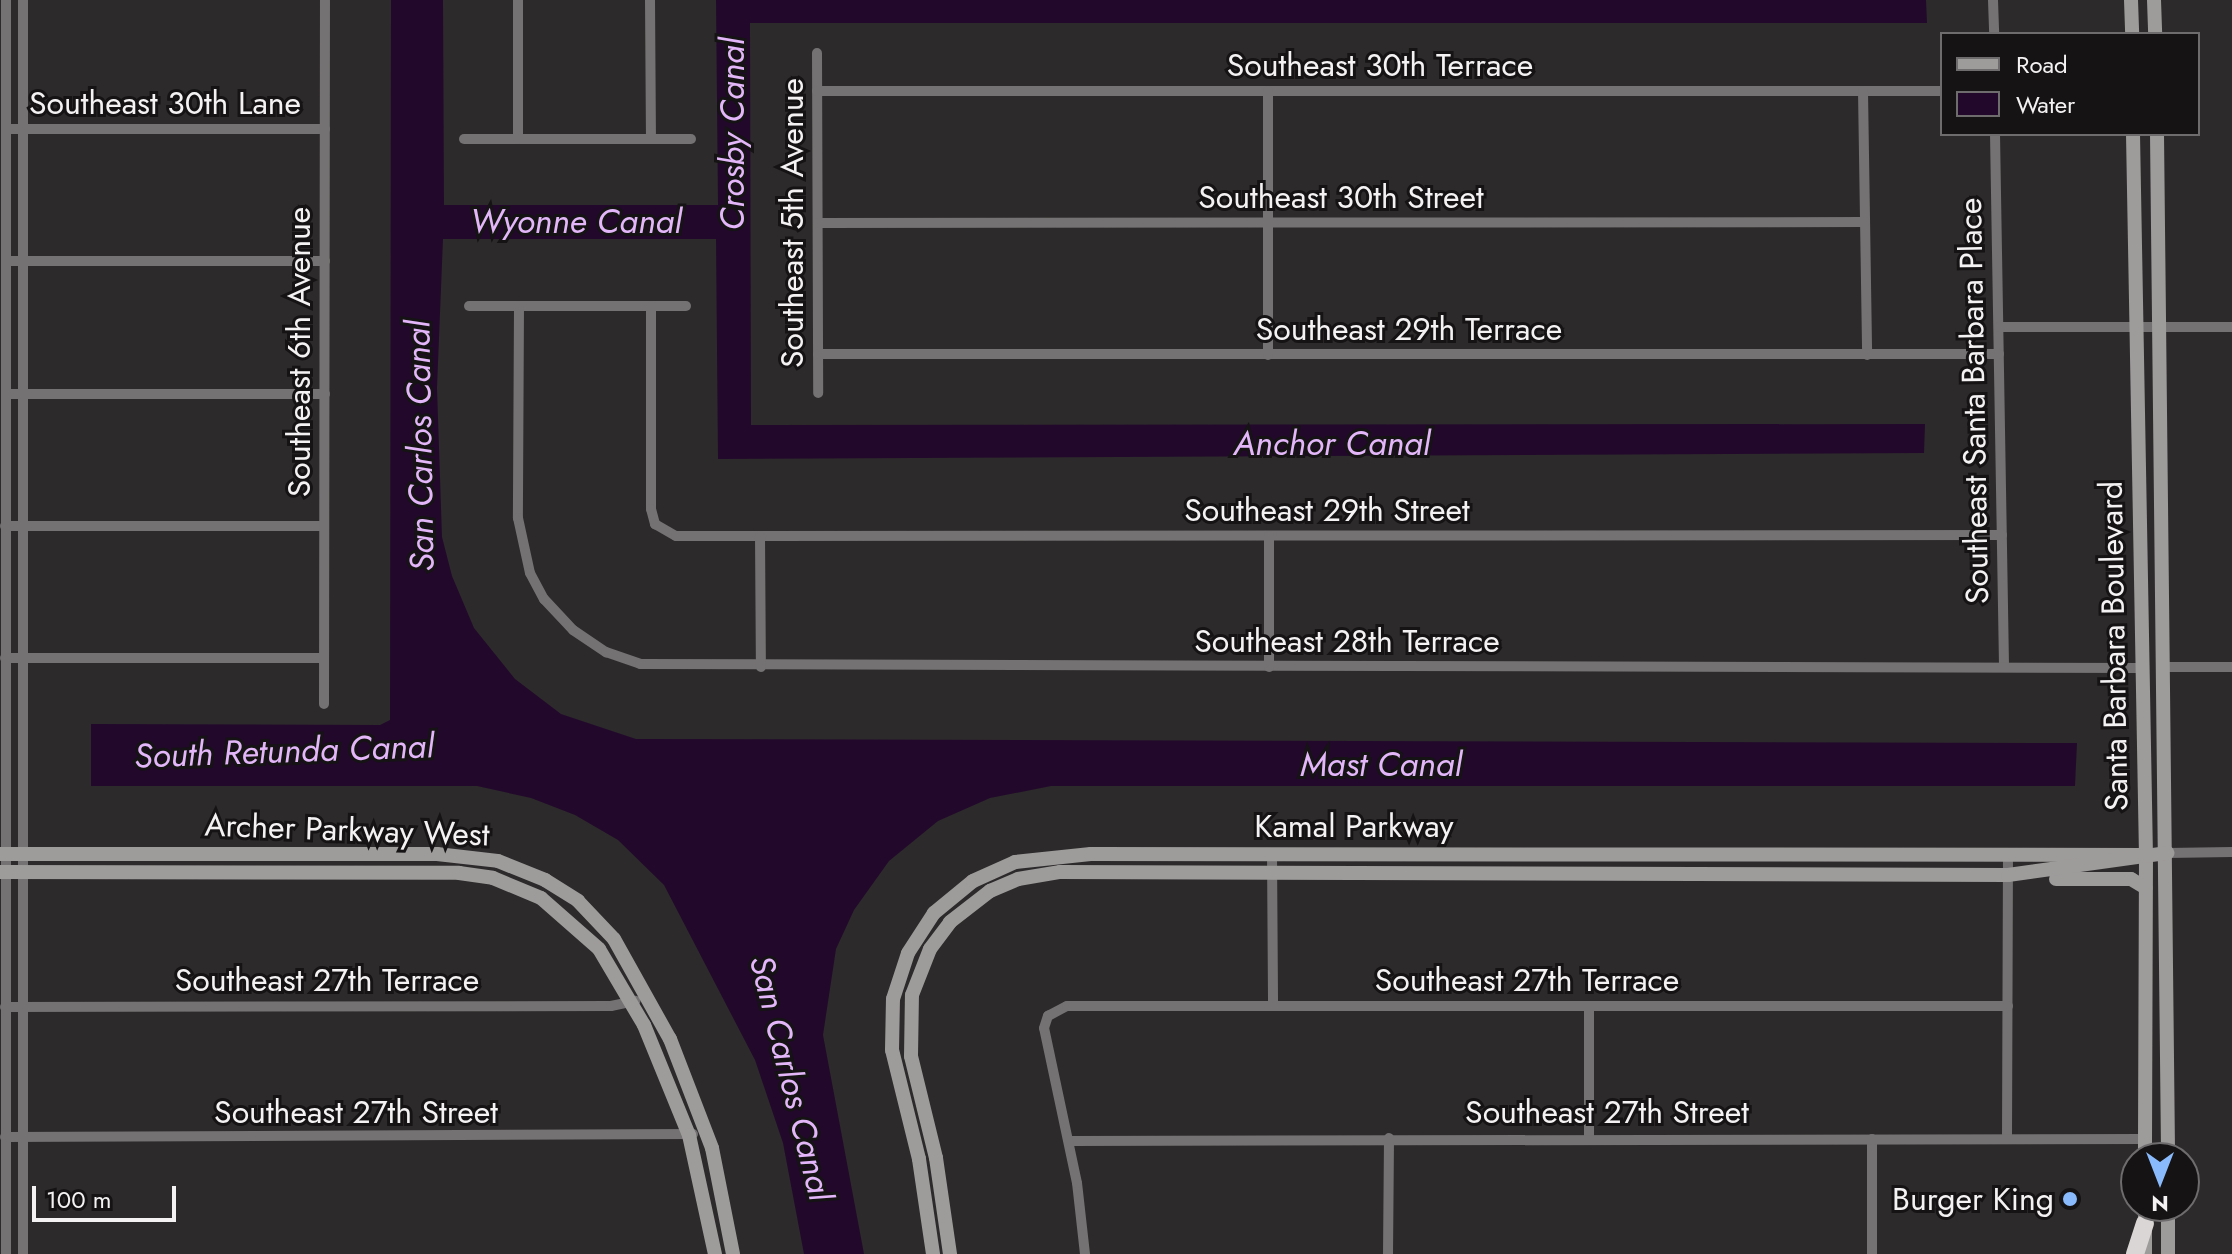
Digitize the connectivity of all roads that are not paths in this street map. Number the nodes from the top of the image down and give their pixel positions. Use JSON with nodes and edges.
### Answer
{"nodes":[{"id":1,"x":6,"y":0,"type":"edge"},
{"id":2,"x":23,"y":0,"type":"edge"},
{"id":3,"x":325,"y":0,"type":"edge"},
{"id":4,"x":518,"y":0,"type":"edge"},
{"id":5,"x":650,"y":0,"type":"edge"},
{"id":6,"x":1993,"y":0,"type":"edge"},
{"id":7,"x":2131,"y":0,"type":"edge"},
{"id":8,"x":2154,"y":0,"type":"edge"},
{"id":9,"x":1994,"y":32,"type":"edge"},
{"id":10,"x":2132,"y":32,"type":"edge"},
{"id":11,"x":2155,"y":32,"type":"edge"},
{"id":12,"x":817,"y":53,"type":"dead end"},
{"id":13,"x":817,"y":91,"type":"junction"},
{"id":14,"x":1268,"y":91,"type":"junction"},
{"id":15,"x":1863,"y":91,"type":"junction"},
{"id":16,"x":1940,"y":91,"type":"edge"},
{"id":17,"x":6,"y":129,"type":"junction"},
{"id":18,"x":23,"y":129,"type":"junction"},
{"id":19,"x":325,"y":129,"type":"junction"},
{"id":20,"x":1995,"y":136,"type":"edge"},
{"id":21,"x":2133,"y":136,"type":"edge"},
{"id":22,"x":2157,"y":136,"type":"edge"},
{"id":23,"x":464,"y":139,"type":"dead end"},
{"id":24,"x":518,"y":139,"type":"junction"},
{"id":25,"x":651,"y":139,"type":"junction"},
{"id":26,"x":691,"y":139,"type":"dead end"},
{"id":27,"x":23,"y":195,"type":"junction"},
{"id":28,"x":3,"y":196,"type":"edge"},
{"id":29,"x":1865,"y":222,"type":"junction"},
{"id":30,"x":818,"y":223,"type":"junction"},
{"id":31,"x":1268,"y":223,"type":"junction"},
{"id":32,"x":6,"y":261,"type":"junction"},
{"id":33,"x":325,"y":261,"type":"junction"},
{"id":34,"x":23,"y":262,"type":"junction"},
{"id":35,"x":469,"y":306,"type":"dead end"},
{"id":36,"x":519,"y":306,"type":"junction"},
{"id":37,"x":651,"y":306,"type":"junction"},
{"id":38,"x":686,"y":306,"type":"dead end"},
{"id":39,"x":1999,"y":327,"type":"junction"},
{"id":40,"x":2137,"y":327,"type":"junction"},
{"id":41,"x":2160,"y":327,"type":"junction"},
{"id":42,"x":2232,"y":327,"type":"edge"},
{"id":43,"x":818,"y":354,"type":"junction"},
{"id":44,"x":1999,"y":354,"type":"junction"},
{"id":45,"x":1268,"y":355,"type":"junction"},
{"id":46,"x":1867,"y":355,"type":"junction"},
{"id":47,"x":818,"y":393,"type":"dead end"},
{"id":48,"x":6,"y":394,"type":"junction"},
{"id":49,"x":23,"y":394,"type":"junction"},
{"id":50,"x":325,"y":394,"type":"junction"},
{"id":51,"x":5,"y":526,"type":"junction"},
{"id":52,"x":324,"y":526,"type":"junction"},
{"id":53,"x":23,"y":527,"type":"junction"},
{"id":54,"x":2002,"y":535,"type":"junction"},
{"id":55,"x":760,"y":536,"type":"junction"},
{"id":56,"x":1269,"y":536,"type":"junction"},
{"id":57,"x":5,"y":658,"type":"junction"},
{"id":58,"x":23,"y":658,"type":"junction"},
{"id":59,"x":324,"y":658,"type":"junction"},
{"id":60,"x":761,"y":667,"type":"junction"},
{"id":61,"x":1269,"y":667,"type":"junction"},
{"id":62,"x":2004,"y":667,"type":"junction"},
{"id":63,"x":2166,"y":667,"type":"junction"},
{"id":64,"x":2232,"y":667,"type":"edge"},
{"id":65,"x":2143,"y":668,"type":"junction"},
{"id":66,"x":324,"y":704,"type":"dead end"},
{"id":67,"x":2232,"y":852,"type":"edge"},
{"id":68,"x":2167,"y":853,"type":"junction"},
{"id":69,"x":2,"y":854,"type":"edge"},
{"id":70,"x":23,"y":854,"type":"junction"},
{"id":71,"x":1272,"y":854,"type":"junction"},
{"id":72,"x":2008,"y":855,"type":"junction"},
{"id":73,"x":2146,"y":855,"type":"junction"},
{"id":74,"x":2,"y":872,"type":"edge"},
{"id":75,"x":23,"y":872,"type":"junction"},
{"id":76,"x":1272,"y":872,"type":"junction"},
{"id":77,"x":2008,"y":875,"type":"junction"},
{"id":78,"x":2146,"y":888,"type":"junction"},
{"id":79,"x":649,"y":997,"type":"junction"},
{"id":80,"x":630,"y":1002,"type":"junction"},
{"id":81,"x":1273,"y":1006,"type":"junction"},
{"id":82,"x":1589,"y":1006,"type":"junction"},
{"id":83,"x":2008,"y":1006,"type":"junction"},
{"id":84,"x":5,"y":1007,"type":"junction"},
{"id":85,"x":23,"y":1007,"type":"junction"},
{"id":86,"x":706,"y":1129,"type":"junction"},
{"id":87,"x":689,"y":1135,"type":"junction"},
{"id":88,"x":5,"y":1137,"type":"junction"},
{"id":89,"x":23,"y":1138,"type":"junction"},
{"id":90,"x":1389,"y":1138,"type":"junction"},
{"id":91,"x":1589,"y":1138,"type":"junction"},
{"id":92,"x":1872,"y":1139,"type":"junction"},
{"id":93,"x":2007,"y":1139,"type":"junction"},
{"id":94,"x":2145,"y":1139,"type":"joint"},
{"id":95,"x":1069,"y":1141,"type":"junction"},
{"id":96,"x":2168,"y":1142,"type":"edge"},
{"id":97,"x":3,"y":1209,"type":"edge"},
{"id":98,"x":23,"y":1209,"type":"junction"},
{"id":99,"x":2143,"y":1222,"type":"edge"},
{"id":100,"x":2145,"y":1222,"type":"edge"},
{"id":101,"x":2168,"y":1222,"type":"edge"},
{"id":102,"x":6,"y":1254,"type":"edge"},
{"id":103,"x":23,"y":1254,"type":"edge"},
{"id":104,"x":715,"y":1254,"type":"edge"},
{"id":105,"x":733,"y":1254,"type":"edge"},
{"id":106,"x":933,"y":1254,"type":"edge"},
{"id":107,"x":950,"y":1254,"type":"edge"},
{"id":108,"x":1085,"y":1254,"type":"edge"},
{"id":109,"x":1388,"y":1254,"type":"edge"},
{"id":110,"x":1872,"y":1254,"type":"edge"},
{"id":111,"x":2135,"y":1254,"type":"edge"},
{"id":112,"x":2145,"y":1254,"type":"edge"},
{"id":113,"x":2168,"y":1254,"type":"edge"}],
"edges":[{"from":1,"to":17,"type":"street"},
{"from":2,"to":18,"type":"street"},
{"from":3,"to":19,"type":"street","name":"Southeast 6th Avenue"},
{"from":4,"to":24,"type":"street"},
{"from":5,"to":25,"type":"street"},
{"from":6,"to":9,"type":"street"},
{"from":7,"to":10,"type":"street"},
{"from":8,"to":11,"type":"street"},
{"from":12,"to":13,"type":"street","name":"Southeast 5th Avenue"},
{"from":13,"to":14,"type":"street","name":"Southeast 30th Terrace"},
{"from":13,"to":30,"type":"street","name":"Southeast 5th Avenue"},
{"from":14,"to":15,"type":"street","name":"Southeast 30th Terrace"},
{"from":14,"to":31,"type":"street"},
{"from":15,"to":16,"type":"street","name":"Southeast 30th Terrace"},
{"from":15,"to":29,"type":"street"},
{"from":17,"to":18,"type":"street","name":"Southeast 30th Lane"},
{"from":17,"to":28,"type":"street"},
{"from":18,"to":19,"type":"street","name":"Southeast 30th Lane"},
{"from":18,"to":27,"type":"street"},
{"from":19,"to":33,"type":"street","name":"Southeast 6th Avenue"},
{"from":20,"to":39,"type":"street","name":"Southeast Santa Barbara Place"},
{"from":21,"to":40,"type":"street","name":"Santa Barbara Boulevard"},
{"from":22,"to":41,"type":"street","name":"Santa Barbara Boulevard"},
{"from":23,"to":24,"type":"street"},
{"from":24,"to":25,"type":"street"},
{"from":25,"to":26,"type":"street"},
{"from":27,"to":28,"type":"street"},
{"from":27,"to":34,"type":"street"},
{"from":28,"to":32,"type":"street"},
{"from":29,"to":31,"type":"street","name":"Southeast 30th Street"},
{"from":29,"to":46,"type":"street"},
{"from":30,"to":31,"type":"street","name":"Southeast 30th Street"},
{"from":30,"to":43,"type":"street","name":"Southeast 5th Avenue"},
{"from":31,"to":45,"type":"street"},
{"from":32,"to":34,"type":"street"},
{"from":32,"to":48,"type":"street"},
{"from":33,"to":34,"type":"street"},
{"from":33,"to":50,"type":"street","name":"Southeast 6th Avenue"},
{"from":34,"to":49,"type":"street"},
{"from":35,"to":36,"type":"street"},
{"from":36,"to":37,"type":"street"},
{"from":36,"to":60,"type":"street","name":"Southeast 28th Terrace"},
{"from":37,"to":38,"type":"street"},
{"from":37,"to":55,"type":"street","name":"Southeast 29th Street"},
{"from":39,"to":40,"type":"street"},
{"from":39,"to":44,"type":"street","name":"Southeast Santa Barbara Place"},
{"from":40,"to":41,"type":"street"},
{"from":40,"to":65,"type":"street","name":"Santa Barbara Boulevard"},
{"from":41,"to":42,"type":"street"},
{"from":41,"to":63,"type":"street","name":"Santa Barbara Boulevard"},
{"from":43,"to":45,"type":"street","name":"Southeast 29th Terrace"},
{"from":43,"to":47,"type":"street","name":"Southeast 5th Avenue"},
{"from":44,"to":46,"type":"street","name":"Southeast 29th Terrace"},
{"from":44,"to":54,"type":"street","name":"Southeast Santa Barbara Place"},
{"from":45,"to":46,"type":"street","name":"Southeast 29th Terrace"},
{"from":48,"to":49,"type":"street"},
{"from":48,"to":51,"type":"street"},
{"from":49,"to":50,"type":"street"},
{"from":49,"to":53,"type":"street"},
{"from":50,"to":52,"type":"street","name":"Southeast 6th Avenue"},
{"from":51,"to":53,"type":"street"},
{"from":51,"to":57,"type":"street"},
{"from":52,"to":53,"type":"street"},
{"from":52,"to":59,"type":"street","name":"Southeast 6th Avenue"},
{"from":53,"to":58,"type":"street"},
{"from":54,"to":56,"type":"street","name":"Southeast 29th Street"},
{"from":54,"to":62,"type":"street","name":"Southeast Santa Barbara Place"},
{"from":55,"to":56,"type":"street","name":"Southeast 29th Street"},
{"from":55,"to":60,"type":"street"},
{"from":56,"to":61,"type":"street"},
{"from":57,"to":58,"type":"street"},
{"from":57,"to":69,"type":"street"},
{"from":58,"to":59,"type":"street"},
{"from":58,"to":70,"type":"street"},
{"from":59,"to":66,"type":"street","name":"Southeast 6th Avenue"},
{"from":60,"to":61,"type":"street","name":"Southeast 28th Terrace"},
{"from":61,"to":62,"type":"street","name":"Southeast 28th Terrace"},
{"from":62,"to":65,"type":"street","name":"Southeast 28th Terrace"},
{"from":63,"to":64,"type":"street"},
{"from":63,"to":68,"type":"street","name":"Santa Barbara Boulevard"},
{"from":65,"to":73,"type":"street","name":"Santa Barbara Boulevard"},
{"from":67,"to":68,"type":"street"},
{"from":68,"to":73,"type":"street","name":"Kamal Parkway"},
{"from":68,"to":96,"type":"street","name":"Santa Barbara Boulevard"},
{"from":69,"to":70,"type":"street","name":"Archer Parkway West"},
{"from":69,"to":74,"type":"street"},
{"from":70,"to":75,"type":"street"},
{"from":70,"to":79,"type":"street","name":"Archer Parkway West"},
{"from":71,"to":72,"type":"street","name":"Kamal Parkway"},
{"from":71,"to":76,"type":"street"},
{"from":71,"to":106,"type":"street","name":"Kamal Parkway"},
{"from":72,"to":73,"type":"street","name":"Kamal Parkway"},
{"from":72,"to":77,"type":"street"},
{"from":73,"to":77,"type":"street","name":"Kamal Parkway"},
{"from":73,"to":78,"type":"street","name":"Santa Barbara Boulevard"},
{"from":74,"to":75,"type":"street","name":"Archer Parkway West"},
{"from":74,"to":84,"type":"street"},
{"from":75,"to":80,"type":"street","name":"Archer Parkway West"},
{"from":75,"to":85,"type":"street"},
{"from":76,"to":77,"type":"street","name":"Kamal Parkway"},
{"from":76,"to":81,"type":"street"},
{"from":76,"to":107,"type":"street","name":"Kamal Parkway"},
{"from":77,"to":78,"type":"street"},
{"from":77,"to":83,"type":"street"},
{"from":78,"to":94,"type":"street","name":"Santa Barbara Boulevard"},
{"from":79,"to":80,"type":"street","name":"Southeast 27th Terrace"},
{"from":79,"to":86,"type":"street","name":"Archer Parkway West"},
{"from":80,"to":85,"type":"street","name":"Southeast 27th Terrace"},
{"from":80,"to":87,"type":"street","name":"Archer Parkway West"},
{"from":81,"to":82,"type":"street","name":"Southeast 27th Terrace"},
{"from":81,"to":95,"type":"street","name":"Southeast 27th Terrace"},
{"from":82,"to":83,"type":"street","name":"Southeast 27th Terrace"},
{"from":82,"to":91,"type":"street"},
{"from":83,"to":93,"type":"street"},
{"from":84,"to":85,"type":"street","name":"Southeast 27th Terrace"},
{"from":84,"to":88,"type":"street"},
{"from":85,"to":89,"type":"street"},
{"from":86,"to":87,"type":"street","name":"Southeast 27th Street"},
{"from":86,"to":105,"type":"street","name":"Archer Parkway West"},
{"from":87,"to":89,"type":"street","name":"Southeast 27th Street"},
{"from":87,"to":104,"type":"street","name":"Archer Parkway West"},
{"from":88,"to":89,"type":"street","name":"Southeast 27th Street"},
{"from":88,"to":97,"type":"street"},
{"from":89,"to":98,"type":"street"},
{"from":90,"to":91,"type":"street","name":"Southeast 27th Street"},
{"from":90,"to":95,"type":"street","name":"Southeast 27th Street"},
{"from":90,"to":109,"type":"street"},
{"from":91,"to":92,"type":"street","name":"Southeast 27th Street"},
{"from":92,"to":93,"type":"street","name":"Southeast 27th Street"},
{"from":92,"to":110,"type":"street"},
{"from":93,"to":94,"type":"street","name":"Southeast 27th Street"},
{"from":95,"to":108,"type":"street"},
{"from":97,"to":98,"type":"street"},
{"from":97,"to":102,"type":"street"},
{"from":98,"to":103,"type":"street"},
{"from":99,"to":111,"type":"highway"},
{"from":100,"to":112,"type":"street"},
{"from":101,"to":113,"type":"street"}]}
